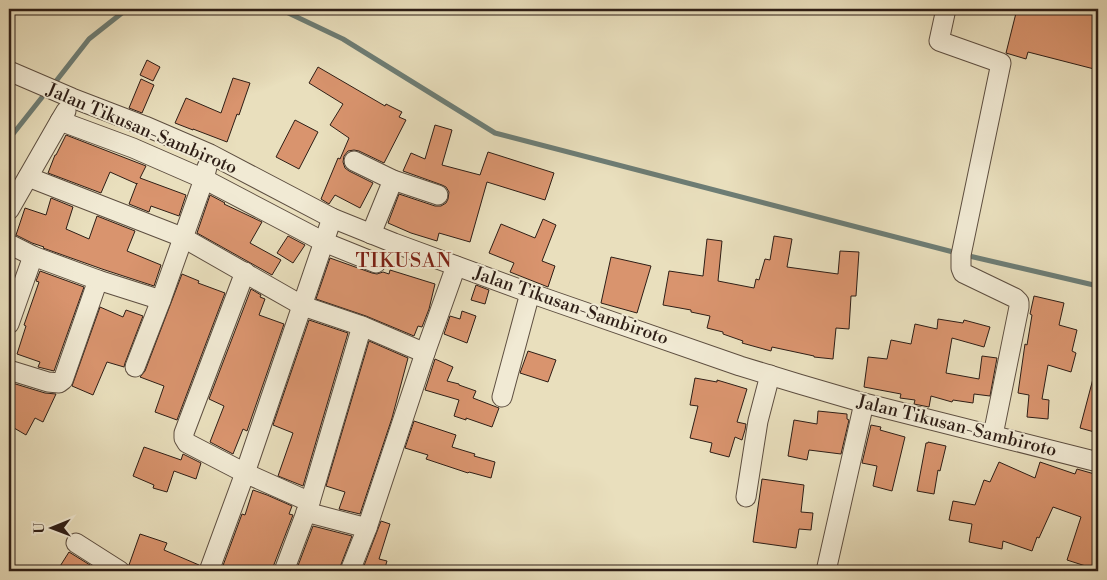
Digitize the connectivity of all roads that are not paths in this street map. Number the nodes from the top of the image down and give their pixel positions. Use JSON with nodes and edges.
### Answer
{"nodes":[{"id":1,"x":946,"y":9,"type":"edge"},
{"id":2,"x":15,"y":74,"type":"edge"},
{"id":3,"x":70,"y":98,"type":"junction"},
{"id":4,"x":60,"y":122,"type":"junction"},
{"id":5,"x":210,"y":154,"type":"junction"},
{"id":6,"x":354,"y":161,"type":"dead end"},
{"id":7,"x":28,"y":177,"type":"junction"},
{"id":8,"x":204,"y":179,"type":"junction"},
{"id":9,"x":393,"y":180,"type":"junction"},
{"id":10,"x":438,"y":195,"type":"dead end"},
{"id":11,"x":9,"y":210,"type":"edge"},
{"id":12,"x":332,"y":218,"type":"junction"},
{"id":13,"x":371,"y":234,"type":"junction"},
{"id":14,"x":182,"y":237,"type":"junction"},
{"id":15,"x":324,"y":242,"type":"junction"},
{"id":16,"x":9,"y":244,"type":"edge"},
{"id":17,"x":33,"y":256,"type":"junction"},
{"id":18,"x":376,"y":263,"type":"dead end"},
{"id":19,"x":456,"y":266,"type":"junction"},
{"id":20,"x":245,"y":272,"type":"junction"},
{"id":21,"x":98,"y":280,"type":"junction"},
{"id":22,"x":530,"y":293,"type":"junction"},
{"id":23,"x":161,"y":300,"type":"junction"},
{"id":24,"x":302,"y":306,"type":"junction"},
{"id":25,"x":9,"y":324,"type":"edge"},
{"id":26,"x":362,"y":326,"type":"junction"},
{"id":27,"x":425,"y":353,"type":"junction"},
{"id":28,"x":135,"y":367,"type":"dead end"},
{"id":29,"x":9,"y":370,"type":"edge"},
{"id":30,"x":770,"y":375,"type":"junction"},
{"id":31,"x":502,"y":397,"type":"dead end"},
{"id":32,"x":864,"y":403,"type":"junction"},
{"id":33,"x":994,"y":435,"type":"junction"},
{"id":34,"x":1098,"y":462,"type":"edge"},
{"id":35,"x":245,"y":473,"type":"junction"},
{"id":36,"x":746,"y":497,"type":"dead end"},
{"id":37,"x":308,"y":507,"type":"junction"},
{"id":38,"x":367,"y":528,"type":"junction"},
{"id":39,"x":76,"y":543,"type":"dead end"},
{"id":40,"x":120,"y":571,"type":"edge"},
{"id":41,"x":209,"y":571,"type":"edge"},
{"id":42,"x":284,"y":571,"type":"edge"},
{"id":43,"x":350,"y":571,"type":"edge"},
{"id":44,"x":826,"y":571,"type":"edge"}],
"edges":[{"from":1,"to":33,"type":"street"},
{"from":2,"to":3,"type":"street","name":"Jalan Tikusan-Sambiroto"},
{"from":3,"to":4,"type":"street"},
{"from":3,"to":5,"type":"street","name":"Jalan Tikusan-Sambiroto"},
{"from":4,"to":7,"type":"street"},
{"from":4,"to":8,"type":"street"},
{"from":5,"to":8,"type":"street"},
{"from":5,"to":12,"type":"street","name":"Jalan Tikusan-Sambiroto"},
{"from":6,"to":9,"type":"street"},
{"from":7,"to":11,"type":"street"},
{"from":7,"to":14,"type":"street"},
{"from":8,"to":14,"type":"street"},
{"from":8,"to":15,"type":"street"},
{"from":9,"to":10,"type":"street"},
{"from":9,"to":13,"type":"street"},
{"from":12,"to":13,"type":"street","name":"Jalan Tikusan-Sambiroto"},
{"from":12,"to":15,"type":"street"},
{"from":13,"to":19,"type":"street","name":"Jalan Tikusan-Sambiroto"},
{"from":14,"to":20,"type":"street"},
{"from":14,"to":23,"type":"street"},
{"from":15,"to":18,"type":"street"},
{"from":15,"to":24,"type":"street"},
{"from":16,"to":17,"type":"street"},
{"from":17,"to":21,"type":"street"},
{"from":17,"to":25,"type":"street"},
{"from":19,"to":22,"type":"street","name":"Jalan Tikusan-Sambiroto"},
{"from":19,"to":27,"type":"street"},
{"from":20,"to":24,"type":"street"},
{"from":20,"to":35,"type":"street"},
{"from":21,"to":23,"type":"street"},
{"from":21,"to":29,"type":"street"},
{"from":22,"to":30,"type":"street","name":"Jalan Tikusan-Sambiroto"},
{"from":22,"to":31,"type":"street"},
{"from":23,"to":28,"type":"street"},
{"from":24,"to":26,"type":"street"},
{"from":24,"to":35,"type":"street"},
{"from":26,"to":27,"type":"street"},
{"from":26,"to":37,"type":"street"},
{"from":27,"to":38,"type":"street"},
{"from":30,"to":32,"type":"street","name":"Jalan Tikusan-Sambiroto"},
{"from":30,"to":36,"type":"street"},
{"from":32,"to":33,"type":"street","name":"Jalan Tikusan-Sambiroto"},
{"from":32,"to":44,"type":"street"},
{"from":33,"to":34,"type":"street","name":"Jalan Tikusan-Sambiroto"},
{"from":35,"to":37,"type":"street"},
{"from":35,"to":41,"type":"street"},
{"from":37,"to":38,"type":"street"},
{"from":37,"to":42,"type":"street"},
{"from":38,"to":43,"type":"street"},
{"from":39,"to":40,"type":"street"}]}
